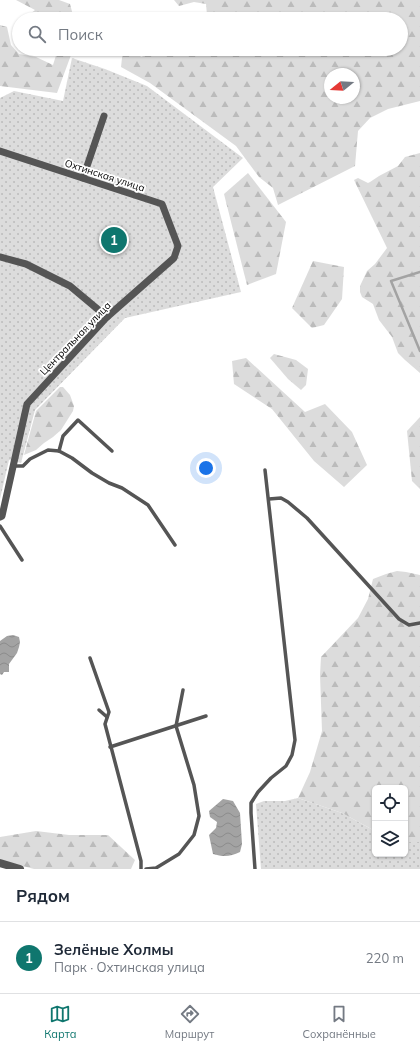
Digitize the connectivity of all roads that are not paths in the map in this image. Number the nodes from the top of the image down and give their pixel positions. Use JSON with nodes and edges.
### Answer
{"nodes":[{"id":1,"x":104,"y":116,"type":"dead end"},
{"id":2,"x":0,"y":151,"type":"edge"},
{"id":3,"x":84,"y":178,"type":"junction"},
{"id":4,"x":178,"y":246,"type":"joint"},
{"id":5,"x":0,"y":257,"type":"edge"},
{"id":6,"x":107,"y":317,"type":"junction"},
{"id":7,"x":59,"y":451,"type":"junction"},
{"id":8,"x":112,"y":451,"type":"dead end"},
{"id":9,"x":14,"y":464,"type":"junction"},
{"id":10,"x":266,"y":470,"type":"dead end"},
{"id":11,"x":269,"y":500,"type":"junction"},
{"id":12,"x":1,"y":517,"type":"edge"},
{"id":13,"x":0,"y":526,"type":"edge"},
{"id":14,"x":175,"y":545,"type":"dead end"},
{"id":15,"x":22,"y":560,"type":"dead end"},
{"id":16,"x":420,"y":623,"type":"edge"},
{"id":17,"x":90,"y":658,"type":"dead end"},
{"id":18,"x":183,"y":690,"type":"dead end"},
{"id":19,"x":99,"y":710,"type":"dead end"},
{"id":20,"x":206,"y":716,"type":"dead end"},
{"id":21,"x":107,"y":718,"type":"junction"},
{"id":22,"x":176,"y":726,"type":"junction"},
{"id":23,"x":110,"y":747,"type":"junction"},
{"id":24,"x":0,"y":863,"type":"edge"},
{"id":25,"x":20,"y":869,"type":"edge"},
{"id":26,"x":142,"y":869,"type":"edge"},
{"id":27,"x":146,"y":869,"type":"edge"},
{"id":28,"x":255,"y":869,"type":"edge"}],
"edges":[{"from":1,"to":3,"type":"street"},
{"from":2,"to":3,"type":"street","name":"Охтинская улица"},
{"from":3,"to":4,"type":"street","name":"Охтинская улица"},
{"from":4,"to":6,"type":"street","name":"Центральная улица"},
{"from":5,"to":6,"type":"street"},
{"from":6,"to":9,"type":"street","name":"Центральная улица"},
{"from":7,"to":8,"type":"lane"},
{"from":7,"to":9,"type":"lane"},
{"from":7,"to":14,"type":"lane"},
{"from":9,"to":12,"type":"street","name":"Центральная улица"},
{"from":10,"to":11,"type":"lane"},
{"from":11,"to":16,"type":"lane"},
{"from":11,"to":28,"type":"lane"},
{"from":13,"to":15,"type":"lane"},
{"from":17,"to":21,"type":"lane"},
{"from":18,"to":22,"type":"lane"},
{"from":19,"to":21,"type":"lane"},
{"from":20,"to":22,"type":"lane"},
{"from":21,"to":23,"type":"lane"},
{"from":22,"to":23,"type":"lane"},
{"from":22,"to":27,"type":"lane"},
{"from":23,"to":26,"type":"lane"},
{"from":24,"to":25,"type":"street"}]}
